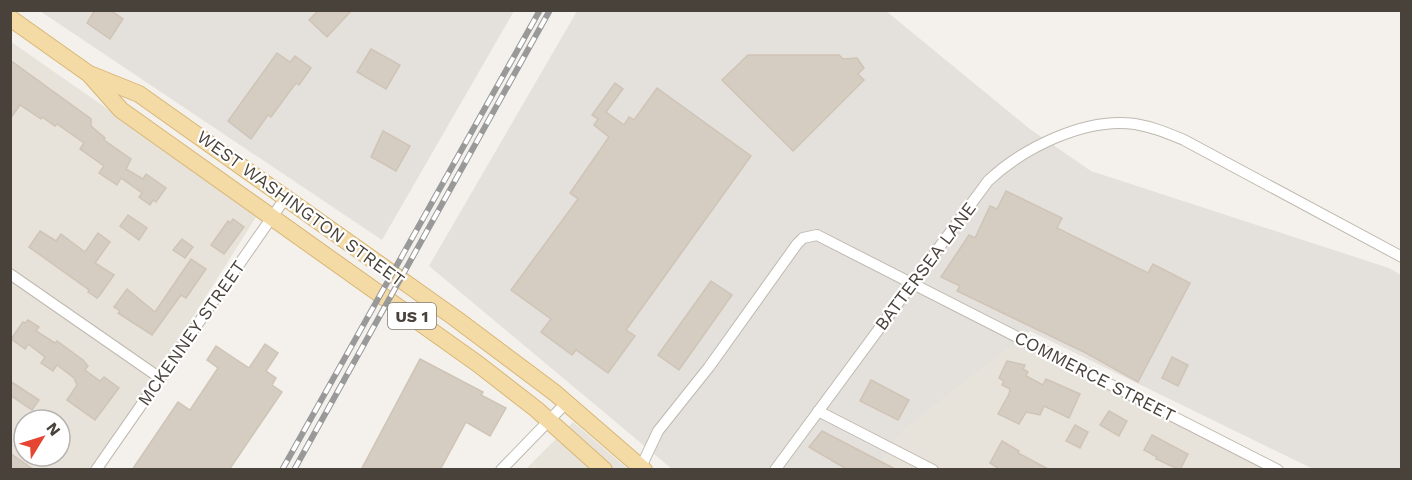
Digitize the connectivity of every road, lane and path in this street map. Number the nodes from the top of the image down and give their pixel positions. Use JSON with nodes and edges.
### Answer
{"nodes":[{"id":1,"x":16,"y":16,"type":"edge"},
{"id":2,"x":89,"y":74,"type":"junction"},
{"id":3,"x":286,"y":197,"type":"junction"},
{"id":4,"x":272,"y":216,"type":"junction"},
{"id":5,"x":1401,"y":257,"type":"edge"},
{"id":6,"x":10,"y":274,"type":"edge"},
{"id":7,"x":911,"y":284,"type":"junction"},
{"id":8,"x":160,"y":378,"type":"junction"},
{"id":9,"x":566,"y":403,"type":"junction"},
{"id":10,"x":818,"y":411,"type":"junction"},
{"id":11,"x":549,"y":420,"type":"junction"},
{"id":12,"x":642,"y":468,"type":"edge"},
{"id":13,"x":96,"y":470,"type":"edge"},
{"id":14,"x":501,"y":470,"type":"edge"},
{"id":15,"x":604,"y":470,"type":"edge"},
{"id":16,"x":775,"y":470,"type":"edge"},
{"id":17,"x":933,"y":470,"type":"edge"},
{"id":18,"x":1278,"y":470,"type":"edge"}],
"edges":[{"from":1,"to":2,"type":"main road","name":"WEST WASHINGTON STREET","number":"US 1"},
{"from":2,"to":3,"type":"main road","name":"WEST WASHINGTON STREET","number":"US 1"},
{"from":2,"to":4,"type":"main road","name":"WEST WASHINGTON STREET","number":"US 1"},
{"from":3,"to":4,"type":"street","name":"MCKENNEY STREET"},
{"from":3,"to":9,"type":"main road","name":"WEST WASHINGTON STREET","number":"US 1"},
{"from":4,"to":8,"type":"street","name":"MCKENNEY STREET"},
{"from":4,"to":11,"type":"main road","name":"WEST WASHINGTON STREET","number":"US 1"},
{"from":5,"to":7,"type":"street","name":"BATTERSEA LANE"},
{"from":6,"to":8,"type":"street"},
{"from":7,"to":10,"type":"street","name":"BATTERSEA LANE"},
{"from":7,"to":12,"type":"street","name":"COMMERCE STREET"},
{"from":7,"to":18,"type":"street","name":"COMMERCE STREET"},
{"from":8,"to":13,"type":"street","name":"MCKENNEY STREET"},
{"from":9,"to":11,"type":"street"},
{"from":9,"to":12,"type":"main road","name":"WEST WASHINGTON STREET","number":"US 1"},
{"from":10,"to":16,"type":"street","name":"BATTERSEA LANE"},
{"from":10,"to":17,"type":"street"},
{"from":11,"to":14,"type":"street"},
{"from":11,"to":15,"type":"main road","number":"US 1"}]}
